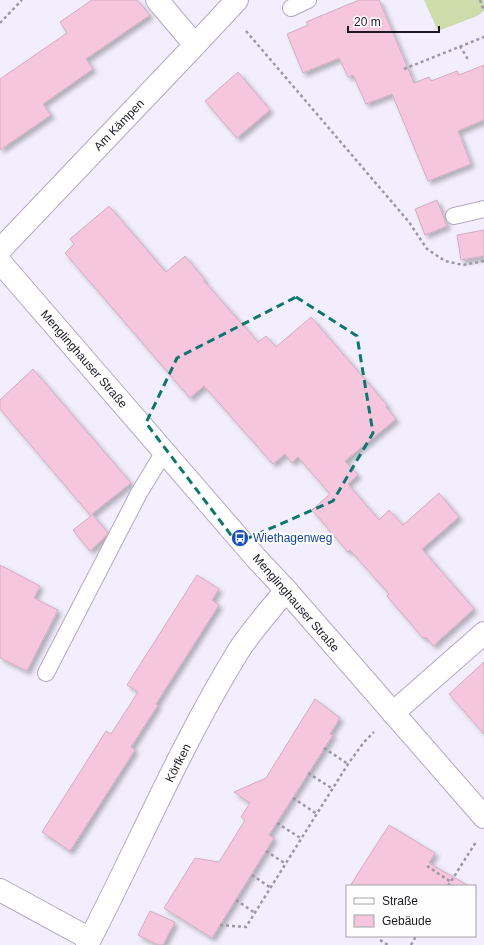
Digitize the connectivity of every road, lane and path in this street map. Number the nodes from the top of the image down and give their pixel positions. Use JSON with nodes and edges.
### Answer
{"nodes":[{"id":1,"x":22,"y":0,"type":"edge"},
{"id":2,"x":157,"y":0,"type":"edge"},
{"id":3,"x":308,"y":0,"type":"edge"},
{"id":4,"x":480,"y":0,"type":"edge"},
{"id":5,"x":232,"y":5,"type":"edge"},
{"id":6,"x":291,"y":8,"type":"dead end"},
{"id":7,"x":484,"y":11,"type":"edge"},
{"id":8,"x":0,"y":23,"type":"edge"},
{"id":9,"x":484,"y":36,"type":"edge"},
{"id":10,"x":195,"y":46,"type":"junction"},
{"id":11,"x":460,"y":46,"type":"junction"},
{"id":12,"x":469,"y":61,"type":"dead end"},
{"id":13,"x":404,"y":69,"type":"dead end"},
{"id":14,"x":484,"y":209,"type":"edge"},
{"id":15,"x":454,"y":216,"type":"dead end"},
{"id":16,"x":0,"y":250,"type":"edge"},
{"id":17,"x":484,"y":261,"type":"edge"},
{"id":18,"x":0,"y":262,"type":"edge"},
{"id":19,"x":164,"y":452,"type":"junction"},
{"id":20,"x":286,"y":590,"type":"junction"},
{"id":21,"x":484,"y":633,"type":"edge"},
{"id":22,"x":46,"y":673,"type":"dead end"},
{"id":23,"x":393,"y":713,"type":"junction"},
{"id":24,"x":364,"y":742,"type":"dead end"},
{"id":25,"x":324,"y":748,"type":"dead end"},
{"id":26,"x":348,"y":764,"type":"junction"},
{"id":27,"x":308,"y":773,"type":"dead end"},
{"id":28,"x":333,"y":789,"type":"junction"},
{"id":29,"x":293,"y":798,"type":"dead end"},
{"id":30,"x":317,"y":814,"type":"junction"},
{"id":31,"x":277,"y":823,"type":"dead end"},
{"id":32,"x":482,"y":826,"type":"edge"},
{"id":33,"x":302,"y":839,"type":"junction"},
{"id":34,"x":266,"y":851,"type":"dead end"},
{"id":35,"x":286,"y":864,"type":"junction"},
{"id":36,"x":427,"y":866,"type":"dead end"},
{"id":37,"x":252,"y":875,"type":"dead end"},
{"id":38,"x":451,"y":882,"type":"junction"},
{"id":39,"x":449,"y":885,"type":"edge"},
{"id":40,"x":271,"y":888,"type":"junction"},
{"id":41,"x":0,"y":890,"type":"edge"},
{"id":42,"x":236,"y":900,"type":"dead end"},
{"id":43,"x":255,"y":913,"type":"junction"},
{"id":44,"x":220,"y":925,"type":"dead end"},
{"id":45,"x":380,"y":940,"type":"dead end"},
{"id":46,"x":89,"y":942,"type":"edge"},
{"id":47,"x":388,"y":945,"type":"edge"}],
"edges":[{"from":1,"to":8,"type":"path"},
{"from":2,"to":10,"type":"street"},
{"from":3,"to":6,"type":"lane"},
{"from":4,"to":7,"type":"path"},
{"from":5,"to":10,"type":"street","name":"Am Kämpen"},
{"from":5,"to":17,"type":"path"},
{"from":9,"to":11,"type":"path"},
{"from":10,"to":16,"type":"street","name":"Am Kämpen"},
{"from":11,"to":12,"type":"path"},
{"from":11,"to":13,"type":"path"},
{"from":14,"to":15,"type":"lane"},
{"from":18,"to":19,"type":"street","name":"Menglinghauser Straße"},
{"from":19,"to":20,"type":"street","name":"Menglinghauser Straße"},
{"from":19,"to":22,"type":"lane"},
{"from":20,"to":23,"type":"street","name":"Menglinghauser Straße"},
{"from":20,"to":46,"type":"street","name":"Körfken"},
{"from":21,"to":23,"type":"street"},
{"from":23,"to":32,"type":"street","name":"Menglinghauser Straße"},
{"from":24,"to":26,"type":"path"},
{"from":25,"to":26,"type":"path"},
{"from":26,"to":28,"type":"path"},
{"from":27,"to":28,"type":"path"},
{"from":28,"to":30,"type":"path"},
{"from":29,"to":30,"type":"path"},
{"from":30,"to":33,"type":"path"},
{"from":31,"to":33,"type":"path"},
{"from":32,"to":38,"type":"path"},
{"from":33,"to":35,"type":"path"},
{"from":34,"to":35,"type":"path"},
{"from":35,"to":40,"type":"path"},
{"from":36,"to":38,"type":"path"},
{"from":37,"to":40,"type":"path"},
{"from":38,"to":39,"type":"path"},
{"from":40,"to":43,"type":"path"},
{"from":41,"to":46,"type":"street"},
{"from":42,"to":43,"type":"path"},
{"from":43,"to":44,"type":"path"},
{"from":45,"to":47,"type":"path"}]}
